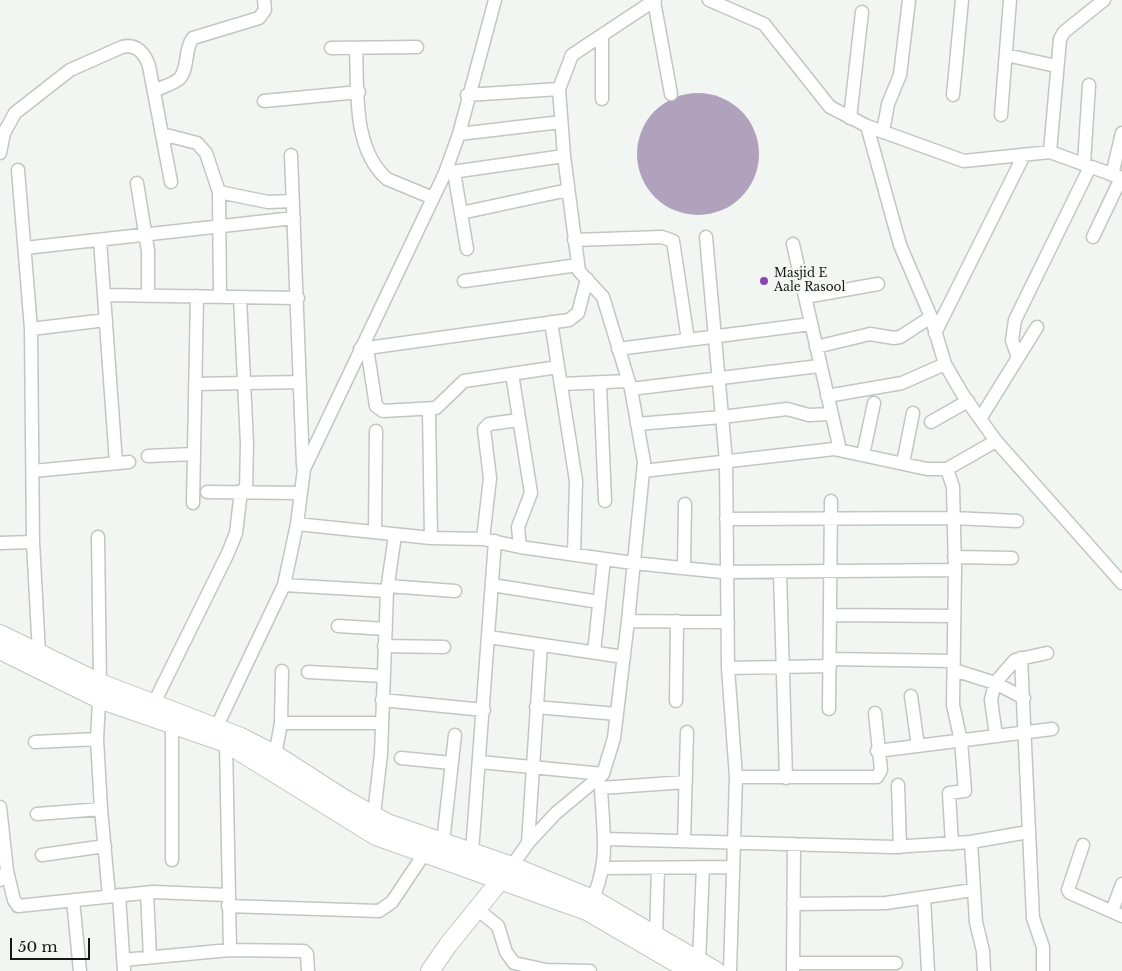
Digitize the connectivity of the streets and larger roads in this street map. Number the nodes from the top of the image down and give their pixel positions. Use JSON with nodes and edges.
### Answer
{"nodes":[{"id":1,"x":264,"y":0,"type":"edge"},
{"id":2,"x":494,"y":0,"type":"edge"},
{"id":3,"x":654,"y":0,"type":"edge"},
{"id":4,"x":709,"y":0,"type":"edge"},
{"id":5,"x":909,"y":0,"type":"edge"},
{"id":6,"x":962,"y":0,"type":"edge"},
{"id":7,"x":1010,"y":0,"type":"edge"},
{"id":8,"x":1104,"y":0,"type":"edge"},
{"id":9,"x":862,"y":12,"type":"dead end"},
{"id":10,"x":602,"y":35,"type":"junction"},
{"id":11,"x":417,"y":47,"type":"dead end"},
{"id":12,"x":331,"y":48,"type":"dead end"},
{"id":13,"x":356,"y":48,"type":"junction"},
{"id":14,"x":1006,"y":55,"type":"junction"},
{"id":15,"x":1056,"y":66,"type":"junction"},
{"id":16,"x":1089,"y":85,"type":"dead end"},
{"id":17,"x":559,"y":89,"type":"junction"},
{"id":18,"x":154,"y":91,"type":"junction"},
{"id":19,"x":359,"y":92,"type":"junction"},
{"id":20,"x":671,"y":94,"type":"dead end"},
{"id":21,"x":467,"y":95,"type":"junction"},
{"id":22,"x":953,"y":95,"type":"dead end"},
{"id":23,"x":602,"y":99,"type":"dead end"},
{"id":24,"x":264,"y":101,"type":"dead end"},
{"id":25,"x":1001,"y":115,"type":"dead end"},
{"id":26,"x":850,"y":118,"type":"junction"},
{"id":27,"x":561,"y":122,"type":"junction"},
{"id":28,"x":867,"y":126,"type":"junction"},
{"id":29,"x":883,"y":132,"type":"junction"},
{"id":30,"x":1122,"y":133,"type":"edge"},
{"id":31,"x":162,"y":134,"type":"junction"},
{"id":32,"x":459,"y":134,"type":"junction"},
{"id":33,"x":1050,"y":152,"type":"junction"},
{"id":34,"x":0,"y":153,"type":"edge"},
{"id":35,"x":291,"y":154,"type":"dead end"},
{"id":36,"x":1024,"y":155,"type":"junction"},
{"id":37,"x":564,"y":156,"type":"junction"},
{"id":38,"x":1087,"y":165,"type":"junction"},
{"id":39,"x":18,"y":170,"type":"dead end"},
{"id":40,"x":450,"y":173,"type":"junction"},
{"id":41,"x":1118,"y":177,"type":"edge"},
{"id":42,"x":171,"y":182,"type":"dead end"},
{"id":43,"x":137,"y":183,"type":"dead end"},
{"id":44,"x":568,"y":190,"type":"junction"},
{"id":45,"x":219,"y":192,"type":"junction"},
{"id":46,"x":433,"y":198,"type":"junction"},
{"id":47,"x":293,"y":201,"type":"junction"},
{"id":48,"x":461,"y":213,"type":"junction"},
{"id":49,"x":294,"y":218,"type":"junction"},
{"id":50,"x":220,"y":226,"type":"junction"},
{"id":51,"x":146,"y":235,"type":"junction"},
{"id":52,"x":706,"y":237,"type":"dead end"},
{"id":53,"x":1093,"y":237,"type":"dead end"},
{"id":54,"x":100,"y":240,"type":"junction"},
{"id":55,"x":574,"y":240,"type":"junction"},
{"id":56,"x":793,"y":244,"type":"dead end"},
{"id":57,"x":25,"y":248,"type":"junction"},
{"id":58,"x":467,"y":249,"type":"dead end"},
{"id":59,"x":578,"y":264,"type":"junction"},
{"id":60,"x":587,"y":280,"type":"junction"},
{"id":61,"x":464,"y":281,"type":"dead end"},
{"id":62,"x":878,"y":284,"type":"dead end"},
{"id":63,"x":104,"y":295,"type":"junction"},
{"id":64,"x":148,"y":296,"type":"junction"},
{"id":65,"x":197,"y":296,"type":"junction"},
{"id":66,"x":220,"y":297,"type":"junction"},
{"id":67,"x":240,"y":297,"type":"junction"},
{"id":68,"x":805,"y":297,"type":"junction"},
{"id":69,"x":298,"y":298,"type":"junction"},
{"id":70,"x":931,"y":317,"type":"junction"},
{"id":71,"x":106,"y":320,"type":"junction"},
{"id":72,"x":551,"y":322,"type":"junction"},
{"id":73,"x":811,"y":324,"type":"junction"},
{"id":74,"x":1037,"y":327,"type":"dead end"},
{"id":75,"x":32,"y":329,"type":"junction"},
{"id":76,"x":935,"y":332,"type":"junction"},
{"id":77,"x":716,"y":337,"type":"junction"},
{"id":78,"x":688,"y":340,"type":"junction"},
{"id":79,"x":816,"y":347,"type":"junction"},
{"id":80,"x":364,"y":348,"type":"junction"},
{"id":81,"x":618,"y":349,"type":"junction"},
{"id":82,"x":1018,"y":358,"type":"junction"},
{"id":83,"x":945,"y":364,"type":"junction"},
{"id":84,"x":819,"y":366,"type":"junction"},
{"id":85,"x":558,"y":367,"type":"junction"},
{"id":86,"x":512,"y":374,"type":"junction"},
{"id":87,"x":719,"y":378,"type":"junction"},
{"id":88,"x":300,"y":382,"type":"junction"},
{"id":89,"x":600,"y":383,"type":"junction"},
{"id":90,"x":195,"y":384,"type":"junction"},
{"id":91,"x":244,"y":384,"type":"junction"},
{"id":92,"x":561,"y":384,"type":"junction"},
{"id":93,"x":629,"y":385,"type":"junction"},
{"id":94,"x":827,"y":396,"type":"junction"},
{"id":95,"x":968,"y":401,"type":"junction"},
{"id":96,"x":874,"y":403,"type":"dead end"},
{"id":97,"x":429,"y":409,"type":"junction"},
{"id":98,"x":913,"y":413,"type":"dead end"},
{"id":99,"x":831,"y":414,"type":"junction"},
{"id":100,"x":722,"y":417,"type":"junction"},
{"id":101,"x":980,"y":419,"type":"junction"},
{"id":102,"x":519,"y":420,"type":"junction"},
{"id":103,"x":931,"y":422,"type":"dead end"},
{"id":104,"x":637,"y":424,"type":"junction"},
{"id":105,"x":376,"y":431,"type":"dead end"},
{"id":106,"x":996,"y":441,"type":"junction"},
{"id":107,"x":840,"y":450,"type":"junction"},
{"id":108,"x":194,"y":454,"type":"junction"},
{"id":109,"x":863,"y":455,"type":"junction"},
{"id":110,"x":148,"y":456,"type":"dead end"},
{"id":111,"x":129,"y":462,"type":"dead end"},
{"id":112,"x":726,"y":462,"type":"junction"},
{"id":113,"x":903,"y":463,"type":"junction"},
{"id":114,"x":116,"y":464,"type":"junction"},
{"id":115,"x":304,"y":469,"type":"junction"},
{"id":116,"x":947,"y":469,"type":"junction"},
{"id":117,"x":32,"y":471,"type":"junction"},
{"id":118,"x":643,"y":471,"type":"junction"},
{"id":119,"x":243,"y":491,"type":"junction"},
{"id":120,"x":207,"y":492,"type":"dead end"},
{"id":121,"x":301,"y":493,"type":"junction"},
{"id":122,"x":605,"y":501,"type":"dead end"},
{"id":123,"x":831,"y":501,"type":"dead end"},
{"id":124,"x":193,"y":503,"type":"dead end"},
{"id":125,"x":685,"y":504,"type":"dead end"},
{"id":126,"x":726,"y":518,"type":"junction"},
{"id":127,"x":831,"y":518,"type":"junction"},
{"id":128,"x":953,"y":518,"type":"junction"},
{"id":129,"x":1017,"y":521,"type":"dead end"},
{"id":130,"x":297,"y":524,"type":"junction"},
{"id":131,"x":375,"y":532,"type":"junction"},
{"id":132,"x":395,"y":535,"type":"junction"},
{"id":133,"x":98,"y":537,"type":"dead end"},
{"id":134,"x":431,"y":538,"type":"junction"},
{"id":135,"x":489,"y":540,"type":"junction"},
{"id":136,"x":34,"y":542,"type":"junction"},
{"id":137,"x":0,"y":543,"type":"edge"},
{"id":138,"x":520,"y":547,"type":"junction"},
{"id":139,"x":574,"y":554,"type":"junction"},
{"id":140,"x":1012,"y":558,"type":"dead end"},
{"id":141,"x":604,"y":559,"type":"junction"},
{"id":142,"x":633,"y":563,"type":"junction"},
{"id":143,"x":954,"y":564,"type":"junction"},
{"id":144,"x":684,"y":568,"type":"junction"},
{"id":145,"x":830,"y":571,"type":"junction"},
{"id":146,"x":727,"y":572,"type":"junction"},
{"id":147,"x":780,"y":572,"type":"junction"},
{"id":148,"x":1122,"y":583,"type":"edge"},
{"id":149,"x":284,"y":585,"type":"junction"},
{"id":150,"x":492,"y":586,"type":"junction"},
{"id":151,"x":387,"y":588,"type":"junction"},
{"id":152,"x":455,"y":591,"type":"dead end"},
{"id":153,"x":599,"y":602,"type":"junction"},
{"id":154,"x":830,"y":615,"type":"junction"},
{"id":155,"x":954,"y":616,"type":"junction"},
{"id":156,"x":628,"y":621,"type":"junction"},
{"id":157,"x":677,"y":622,"type":"junction"},
{"id":158,"x":728,"y":622,"type":"junction"},
{"id":159,"x":338,"y":626,"type":"dead end"},
{"id":160,"x":386,"y":629,"type":"junction"},
{"id":161,"x":0,"y":634,"type":"edge"},
{"id":162,"x":489,"y":637,"type":"junction"},
{"id":163,"x":541,"y":645,"type":"junction"},
{"id":164,"x":384,"y":646,"type":"junction"},
{"id":165,"x":444,"y":647,"type":"dead end"},
{"id":166,"x":0,"y":650,"type":"edge"},
{"id":167,"x":594,"y":652,"type":"junction"},
{"id":168,"x":39,"y":653,"type":"junction"},
{"id":169,"x":1047,"y":653,"type":"dead end"},
{"id":170,"x":624,"y":657,"type":"junction"},
{"id":171,"x":1021,"y":658,"type":"junction"},
{"id":172,"x":830,"y":662,"type":"junction"},
{"id":173,"x":954,"y":666,"type":"junction"},
{"id":174,"x":783,"y":667,"type":"junction"},
{"id":175,"x":728,"y":668,"type":"junction"},
{"id":176,"x":282,"y":671,"type":"dead end"},
{"id":177,"x":308,"y":672,"type":"dead end"},
{"id":178,"x":383,"y":676,"type":"junction"},
{"id":179,"x":995,"y":683,"type":"junction"},
{"id":180,"x":100,"y":691,"type":"junction"},
{"id":181,"x":911,"y":696,"type":"dead end"},
{"id":182,"x":1024,"y":698,"type":"junction"},
{"id":183,"x":382,"y":700,"type":"junction"},
{"id":184,"x":676,"y":701,"type":"dead end"},
{"id":185,"x":536,"y":707,"type":"junction"},
{"id":186,"x":829,"y":709,"type":"dead end"},
{"id":187,"x":151,"y":710,"type":"junction"},
{"id":188,"x":484,"y":710,"type":"junction"},
{"id":189,"x":617,"y":714,"type":"junction"},
{"id":190,"x":875,"y":714,"type":"dead end"},
{"id":191,"x":281,"y":723,"type":"junction"},
{"id":192,"x":381,"y":723,"type":"junction"},
{"id":193,"x":172,"y":725,"type":"junction"},
{"id":194,"x":1052,"y":729,"type":"dead end"},
{"id":195,"x":687,"y":732,"type":"dead end"},
{"id":196,"x":1026,"y":732,"type":"junction"},
{"id":197,"x":454,"y":735,"type":"dead end"},
{"id":198,"x":219,"y":736,"type":"junction"},
{"id":199,"x":996,"y":736,"type":"junction"},
{"id":200,"x":97,"y":739,"type":"junction"},
{"id":201,"x":961,"y":741,"type":"junction"},
{"id":202,"x":35,"y":742,"type":"dead end"},
{"id":203,"x":918,"y":746,"type":"junction"},
{"id":204,"x":877,"y":751,"type":"junction"},
{"id":205,"x":401,"y":758,"type":"dead end"},
{"id":206,"x":480,"y":762,"type":"junction"},
{"id":207,"x":274,"y":763,"type":"junction"},
{"id":208,"x":451,"y":763,"type":"junction"},
{"id":209,"x":532,"y":767,"type":"junction"},
{"id":210,"x":736,"y":777,"type":"junction"},
{"id":211,"x":786,"y":778,"type":"junction"},
{"id":212,"x":601,"y":781,"type":"junction"},
{"id":213,"x":686,"y":782,"type":"junction"},
{"id":214,"x":898,"y":785,"type":"dead end"},
{"id":215,"x":0,"y":807,"type":"edge"},
{"id":216,"x":101,"y":809,"type":"junction"},
{"id":217,"x":0,"y":813,"type":"edge"},
{"id":218,"x":37,"y":814,"type":"dead end"},
{"id":219,"x":374,"y":814,"type":"junction"},
{"id":220,"x":366,"y":832,"type":"junction"},
{"id":221,"x":1028,"y":832,"type":"junction"},
{"id":222,"x":605,"y":839,"type":"junction"},
{"id":223,"x":684,"y":841,"type":"junction"},
{"id":224,"x":733,"y":842,"type":"junction"},
{"id":225,"x":971,"y":842,"type":"junction"},
{"id":226,"x":528,"y":843,"type":"junction"},
{"id":227,"x":433,"y":844,"type":"junction"},
{"id":228,"x":794,"y":844,"type":"junction"},
{"id":229,"x":952,"y":844,"type":"junction"},
{"id":230,"x":1083,"y":845,"type":"dead end"},
{"id":231,"x":105,"y":846,"type":"junction"},
{"id":232,"x":900,"y":847,"type":"junction"},
{"id":233,"x":472,"y":852,"type":"junction"},
{"id":234,"x":42,"y":855,"type":"dead end"},
{"id":235,"x":172,"y":860,"type":"dead end"},
{"id":236,"x":512,"y":866,"type":"junction"},
{"id":237,"x":703,"y":867,"type":"junction"},
{"id":238,"x":732,"y":867,"type":"junction"},
{"id":239,"x":604,"y":868,"type":"junction"},
{"id":240,"x":658,"y":868,"type":"junction"},
{"id":241,"x":4,"y":875,"type":"edge"},
{"id":242,"x":500,"y":880,"type":"junction"},
{"id":243,"x":1122,"y":884,"type":"edge"},
{"id":244,"x":973,"y":890,"type":"junction"},
{"id":245,"x":147,"y":892,"type":"junction"},
{"id":246,"x":114,"y":896,"type":"junction"},
{"id":247,"x":924,"y":898,"type":"junction"},
{"id":248,"x":72,"y":900,"type":"junction"},
{"id":249,"x":228,"y":900,"type":"junction"},
{"id":250,"x":794,"y":904,"type":"junction"},
{"id":251,"x":590,"y":905,"type":"junction"},
{"id":252,"x":477,"y":909,"type":"junction"},
{"id":253,"x":1117,"y":914,"type":"edge"},
{"id":254,"x":656,"y":937,"type":"junction"},
{"id":255,"x":230,"y":950,"type":"junction"},
{"id":256,"x":150,"y":957,"type":"junction"},
{"id":257,"x":896,"y":963,"type":"dead end"},
{"id":258,"x":124,"y":965,"type":"edge"},
{"id":259,"x":694,"y":966,"type":"edge"},
{"id":260,"x":793,"y":967,"type":"edge"},
{"id":261,"x":546,"y":970,"type":"edge"},
{"id":262,"x":80,"y":971,"type":"edge"},
{"id":263,"x":308,"y":971,"type":"edge"},
{"id":264,"x":430,"y":971,"type":"edge"},
{"id":265,"x":590,"y":971,"type":"edge"},
{"id":266,"x":716,"y":971,"type":"edge"},
{"id":267,"x":730,"y":971,"type":"edge"},
{"id":268,"x":928,"y":971,"type":"edge"},
{"id":269,"x":984,"y":971,"type":"edge"},
{"id":270,"x":1043,"y":971,"type":"edge"}],
"edges":[{"from":1,"to":18,"type":"street"},
{"from":2,"to":21,"type":"street"},
{"from":3,"to":10,"type":"street"},
{"from":3,"to":20,"type":"street"},
{"from":4,"to":26,"type":"street"},
{"from":5,"to":29,"type":"street"},
{"from":6,"to":22,"type":"street"},
{"from":7,"to":14,"type":"street"},
{"from":8,"to":15,"type":"street"},
{"from":9,"to":26,"type":"street"},
{"from":10,"to":17,"type":"street"},
{"from":10,"to":23,"type":"street"},
{"from":11,"to":13,"type":"street"},
{"from":12,"to":13,"type":"street"},
{"from":13,"to":19,"type":"street"},
{"from":14,"to":15,"type":"street"},
{"from":14,"to":25,"type":"street"},
{"from":15,"to":33,"type":"street"},
{"from":16,"to":38,"type":"street"},
{"from":17,"to":21,"type":"street"},
{"from":17,"to":27,"type":"street"},
{"from":18,"to":31,"type":"street"},
{"from":18,"to":34,"type":"street"},
{"from":19,"to":24,"type":"street"},
{"from":19,"to":46,"type":"street"},
{"from":21,"to":32,"type":"street"},
{"from":26,"to":28,"type":"street"},
{"from":27,"to":32,"type":"street"},
{"from":27,"to":37,"type":"street"},
{"from":28,"to":29,"type":"street"},
{"from":28,"to":70,"type":"street"},
{"from":29,"to":36,"type":"street"},
{"from":30,"to":41,"type":"street"},
{"from":31,"to":42,"type":"street"},
{"from":31,"to":45,"type":"street"},
{"from":32,"to":40,"type":"street"},
{"from":33,"to":36,"type":"street"},
{"from":33,"to":38,"type":"street"},
{"from":35,"to":47,"type":"street"},
{"from":36,"to":76,"type":"street"},
{"from":37,"to":40,"type":"street"},
{"from":37,"to":44,"type":"street"},
{"from":38,"to":41,"type":"street"},
{"from":38,"to":82,"type":"street"},
{"from":39,"to":57,"type":"street"},
{"from":40,"to":46,"type":"street"},
{"from":40,"to":48,"type":"street"},
{"from":41,"to":53,"type":"street"},
{"from":43,"to":51,"type":"street"},
{"from":44,"to":48,"type":"street"},
{"from":44,"to":55,"type":"street"},
{"from":45,"to":47,"type":"street"},
{"from":45,"to":50,"type":"street"},
{"from":46,"to":80,"type":"street"},
{"from":47,"to":49,"type":"street"},
{"from":48,"to":58,"type":"street"},
{"from":49,"to":50,"type":"street"},
{"from":49,"to":69,"type":"street"},
{"from":50,"to":51,"type":"street"},
{"from":50,"to":66,"type":"street"},
{"from":51,"to":54,"type":"street"},
{"from":51,"to":64,"type":"street"},
{"from":52,"to":77,"type":"street"},
{"from":54,"to":57,"type":"street"},
{"from":54,"to":63,"type":"street"},
{"from":55,"to":59,"type":"street"},
{"from":55,"to":78,"type":"street"},
{"from":56,"to":68,"type":"street"},
{"from":57,"to":75,"type":"street"},
{"from":59,"to":60,"type":"street"},
{"from":59,"to":61,"type":"street"},
{"from":60,"to":72,"type":"street"},
{"from":60,"to":81,"type":"street"},
{"from":62,"to":68,"type":"street"},
{"from":63,"to":64,"type":"street"},
{"from":63,"to":71,"type":"street"},
{"from":64,"to":65,"type":"street"},
{"from":65,"to":66,"type":"street"},
{"from":65,"to":90,"type":"street"},
{"from":66,"to":67,"type":"street"},
{"from":67,"to":69,"type":"street"},
{"from":67,"to":91,"type":"street"},
{"from":68,"to":73,"type":"street"},
{"from":69,"to":88,"type":"street"},
{"from":70,"to":76,"type":"street"},
{"from":70,"to":79,"type":"street"},
{"from":71,"to":75,"type":"street"},
{"from":71,"to":114,"type":"street"},
{"from":72,"to":80,"type":"street"},
{"from":72,"to":85,"type":"street"},
{"from":73,"to":77,"type":"street"},
{"from":73,"to":79,"type":"street"},
{"from":74,"to":82,"type":"street"},
{"from":75,"to":117,"type":"street"},
{"from":76,"to":83,"type":"street"},
{"from":77,"to":78,"type":"street"},
{"from":77,"to":87,"type":"street"},
{"from":78,"to":81,"type":"street"},
{"from":79,"to":84,"type":"street"},
{"from":80,"to":97,"type":"street"},
{"from":80,"to":115,"type":"street"},
{"from":81,"to":93,"type":"street"},
{"from":82,"to":101,"type":"street"},
{"from":83,"to":94,"type":"street"},
{"from":83,"to":95,"type":"street"},
{"from":84,"to":87,"type":"street"},
{"from":84,"to":94,"type":"street"},
{"from":85,"to":86,"type":"street"},
{"from":85,"to":92,"type":"street"},
{"from":86,"to":97,"type":"street"},
{"from":86,"to":102,"type":"street"},
{"from":87,"to":93,"type":"street"},
{"from":87,"to":100,"type":"street"},
{"from":88,"to":91,"type":"street"},
{"from":88,"to":115,"type":"street"},
{"from":89,"to":92,"type":"street"},
{"from":89,"to":93,"type":"street"},
{"from":89,"to":122,"type":"street"},
{"from":90,"to":91,"type":"street"},
{"from":90,"to":108,"type":"street"},
{"from":91,"to":119,"type":"street"},
{"from":92,"to":139,"type":"street"},
{"from":93,"to":104,"type":"street"},
{"from":94,"to":99,"type":"street"},
{"from":95,"to":101,"type":"street"},
{"from":95,"to":103,"type":"street"},
{"from":96,"to":109,"type":"street"},
{"from":97,"to":134,"type":"street"},
{"from":98,"to":113,"type":"street"},
{"from":99,"to":100,"type":"street"},
{"from":99,"to":107,"type":"street"},
{"from":100,"to":104,"type":"street"},
{"from":100,"to":112,"type":"street"},
{"from":101,"to":106,"type":"street"},
{"from":102,"to":135,"type":"street"},
{"from":102,"to":138,"type":"street"},
{"from":104,"to":118,"type":"street"},
{"from":105,"to":131,"type":"street"},
{"from":106,"to":116,"type":"street"},
{"from":106,"to":148,"type":"street"},
{"from":107,"to":109,"type":"street"},
{"from":107,"to":112,"type":"street"},
{"from":108,"to":110,"type":"street"},
{"from":108,"to":124,"type":"street"},
{"from":109,"to":113,"type":"street"},
{"from":111,"to":114,"type":"street"},
{"from":112,"to":118,"type":"street"},
{"from":112,"to":126,"type":"street"},
{"from":113,"to":116,"type":"street"},
{"from":114,"to":117,"type":"street"},
{"from":115,"to":121,"type":"street"},
{"from":116,"to":128,"type":"street"},
{"from":117,"to":136,"type":"street"},
{"from":118,"to":142,"type":"street"},
{"from":119,"to":120,"type":"street"},
{"from":119,"to":121,"type":"street"},
{"from":119,"to":187,"type":"street"},
{"from":121,"to":130,"type":"street"},
{"from":123,"to":127,"type":"street"},
{"from":125,"to":144,"type":"street"},
{"from":126,"to":127,"type":"street"},
{"from":126,"to":146,"type":"street"},
{"from":127,"to":128,"type":"street"},
{"from":127,"to":145,"type":"street"},
{"from":128,"to":129,"type":"street"},
{"from":128,"to":143,"type":"street"},
{"from":130,"to":131,"type":"street"},
{"from":130,"to":149,"type":"street"},
{"from":131,"to":132,"type":"street"},
{"from":132,"to":134,"type":"street"},
{"from":132,"to":151,"type":"street"},
{"from":133,"to":180,"type":"street"},
{"from":134,"to":135,"type":"street"},
{"from":135,"to":138,"type":"street"},
{"from":135,"to":150,"type":"street"},
{"from":136,"to":137,"type":"street"},
{"from":136,"to":168,"type":"street"},
{"from":138,"to":139,"type":"street"},
{"from":139,"to":141,"type":"street"},
{"from":140,"to":143,"type":"street"},
{"from":141,"to":142,"type":"street"},
{"from":141,"to":153,"type":"street"},
{"from":142,"to":144,"type":"street"},
{"from":142,"to":156,"type":"street"},
{"from":143,"to":145,"type":"street"},
{"from":143,"to":155,"type":"street"},
{"from":144,"to":146,"type":"street"},
{"from":145,"to":147,"type":"street"},
{"from":145,"to":154,"type":"street"},
{"from":146,"to":147,"type":"street"},
{"from":146,"to":158,"type":"street"},
{"from":147,"to":174,"type":"street"},
{"from":149,"to":151,"type":"street"},
{"from":149,"to":198,"type":"street"},
{"from":150,"to":153,"type":"street"},
{"from":150,"to":162,"type":"street"},
{"from":151,"to":152,"type":"street"},
{"from":151,"to":160,"type":"street"},
{"from":153,"to":167,"type":"street"},
{"from":154,"to":155,"type":"street"},
{"from":154,"to":172,"type":"street"},
{"from":155,"to":173,"type":"street"},
{"from":156,"to":157,"type":"street"},
{"from":156,"to":170,"type":"street"},
{"from":157,"to":158,"type":"street"},
{"from":157,"to":184,"type":"street"},
{"from":158,"to":175,"type":"street"},
{"from":159,"to":160,"type":"street"},
{"from":160,"to":164,"type":"street"},
{"from":161,"to":168,"type":"street"},
{"from":162,"to":163,"type":"street"},
{"from":162,"to":188,"type":"street"},
{"from":163,"to":167,"type":"street"},
{"from":163,"to":185,"type":"street"},
{"from":164,"to":165,"type":"street"},
{"from":164,"to":178,"type":"street"},
{"from":166,"to":180,"type":"street"},
{"from":167,"to":170,"type":"street"},
{"from":168,"to":180,"type":"street"},
{"from":169,"to":171,"type":"street"},
{"from":170,"to":189,"type":"street"},
{"from":171,"to":179,"type":"street"},
{"from":171,"to":182,"type":"street"},
{"from":172,"to":173,"type":"street"},
{"from":172,"to":174,"type":"street"},
{"from":172,"to":186,"type":"street"},
{"from":173,"to":179,"type":"street"},
{"from":173,"to":201,"type":"street"},
{"from":174,"to":175,"type":"street"},
{"from":174,"to":211,"type":"street"},
{"from":175,"to":210,"type":"street"},
{"from":176,"to":191,"type":"street"},
{"from":177,"to":178,"type":"street"},
{"from":178,"to":183,"type":"street"},
{"from":179,"to":182,"type":"street"},
{"from":179,"to":199,"type":"street"},
{"from":180,"to":187,"type":"street"},
{"from":180,"to":200,"type":"street"},
{"from":181,"to":203,"type":"street"},
{"from":182,"to":196,"type":"street"},
{"from":183,"to":188,"type":"street"},
{"from":183,"to":192,"type":"street"},
{"from":185,"to":189,"type":"street"},
{"from":185,"to":209,"type":"street"},
{"from":187,"to":193,"type":"street"},
{"from":187,"to":198,"type":"street"},
{"from":188,"to":206,"type":"street"},
{"from":189,"to":212,"type":"street"},
{"from":190,"to":204,"type":"street"},
{"from":191,"to":192,"type":"street"},
{"from":191,"to":207,"type":"street"},
{"from":192,"to":219,"type":"street"},
{"from":193,"to":198,"type":"street"},
{"from":193,"to":235,"type":"street"},
{"from":194,"to":196,"type":"street"},
{"from":195,"to":213,"type":"street"},
{"from":196,"to":199,"type":"street"},
{"from":196,"to":221,"type":"street"},
{"from":197,"to":208,"type":"street"},
{"from":198,"to":207,"type":"street"},
{"from":198,"to":249,"type":"street"},
{"from":199,"to":201,"type":"street"},
{"from":200,"to":202,"type":"street"},
{"from":200,"to":216,"type":"street"},
{"from":201,"to":203,"type":"street"},
{"from":201,"to":229,"type":"street"},
{"from":203,"to":204,"type":"street"},
{"from":204,"to":211,"type":"street"},
{"from":205,"to":208,"type":"street"},
{"from":206,"to":209,"type":"street"},
{"from":206,"to":233,"type":"street"},
{"from":207,"to":219,"type":"street"},
{"from":207,"to":220,"type":"street"},
{"from":208,"to":227,"type":"street"},
{"from":209,"to":212,"type":"street"},
{"from":209,"to":226,"type":"street"},
{"from":210,"to":211,"type":"street"},
{"from":210,"to":224,"type":"street"},
{"from":212,"to":213,"type":"street"},
{"from":212,"to":222,"type":"street"},
{"from":212,"to":226,"type":"street"},
{"from":213,"to":223,"type":"street"},
{"from":214,"to":232,"type":"street"},
{"from":215,"to":217,"type":"street"},
{"from":216,"to":218,"type":"street"},
{"from":216,"to":231,"type":"street"},
{"from":217,"to":241,"type":"street"},
{"from":219,"to":220,"type":"street"},
{"from":219,"to":227,"type":"street"},
{"from":220,"to":227,"type":"street"},
{"from":221,"to":225,"type":"street"},
{"from":221,"to":270,"type":"street"},
{"from":222,"to":223,"type":"street"},
{"from":222,"to":239,"type":"street"},
{"from":223,"to":224,"type":"street"},
{"from":224,"to":228,"type":"street"},
{"from":224,"to":238,"type":"street"},
{"from":225,"to":229,"type":"street"},
{"from":225,"to":244,"type":"street"},
{"from":226,"to":236,"type":"street"},
{"from":227,"to":233,"type":"street"},
{"from":227,"to":242,"type":"street"},
{"from":227,"to":249,"type":"street"},
{"from":228,"to":232,"type":"street"},
{"from":228,"to":250,"type":"street"},
{"from":229,"to":232,"type":"street"},
{"from":230,"to":253,"type":"street"},
{"from":231,"to":234,"type":"street"},
{"from":231,"to":246,"type":"street"},
{"from":233,"to":236,"type":"street"},
{"from":236,"to":242,"type":"street"},
{"from":236,"to":251,"type":"street"},
{"from":237,"to":238,"type":"street"},
{"from":237,"to":240,"type":"street"},
{"from":237,"to":259,"type":"street"},
{"from":238,"to":267,"type":"street"},
{"from":239,"to":240,"type":"street"},
{"from":239,"to":251,"type":"street"},
{"from":240,"to":254,"type":"street"},
{"from":241,"to":248,"type":"street"},
{"from":242,"to":251,"type":"street"},
{"from":242,"to":252,"type":"street"},
{"from":243,"to":253,"type":"street"},
{"from":244,"to":247,"type":"street"},
{"from":244,"to":269,"type":"street"},
{"from":245,"to":246,"type":"street"},
{"from":245,"to":249,"type":"street"},
{"from":245,"to":256,"type":"street"},
{"from":246,"to":248,"type":"street"},
{"from":246,"to":258,"type":"street"},
{"from":247,"to":250,"type":"street"},
{"from":247,"to":268,"type":"street"},
{"from":248,"to":262,"type":"street"},
{"from":249,"to":255,"type":"street"},
{"from":250,"to":260,"type":"street"},
{"from":251,"to":254,"type":"street"},
{"from":251,"to":259,"type":"street"},
{"from":252,"to":261,"type":"street"},
{"from":252,"to":264,"type":"street"},
{"from":254,"to":259,"type":"street"},
{"from":255,"to":256,"type":"street"},
{"from":255,"to":263,"type":"street"},
{"from":256,"to":258,"type":"street"},
{"from":257,"to":260,"type":"street"},
{"from":259,"to":266,"type":"street"},
{"from":261,"to":265,"type":"street"}]}
